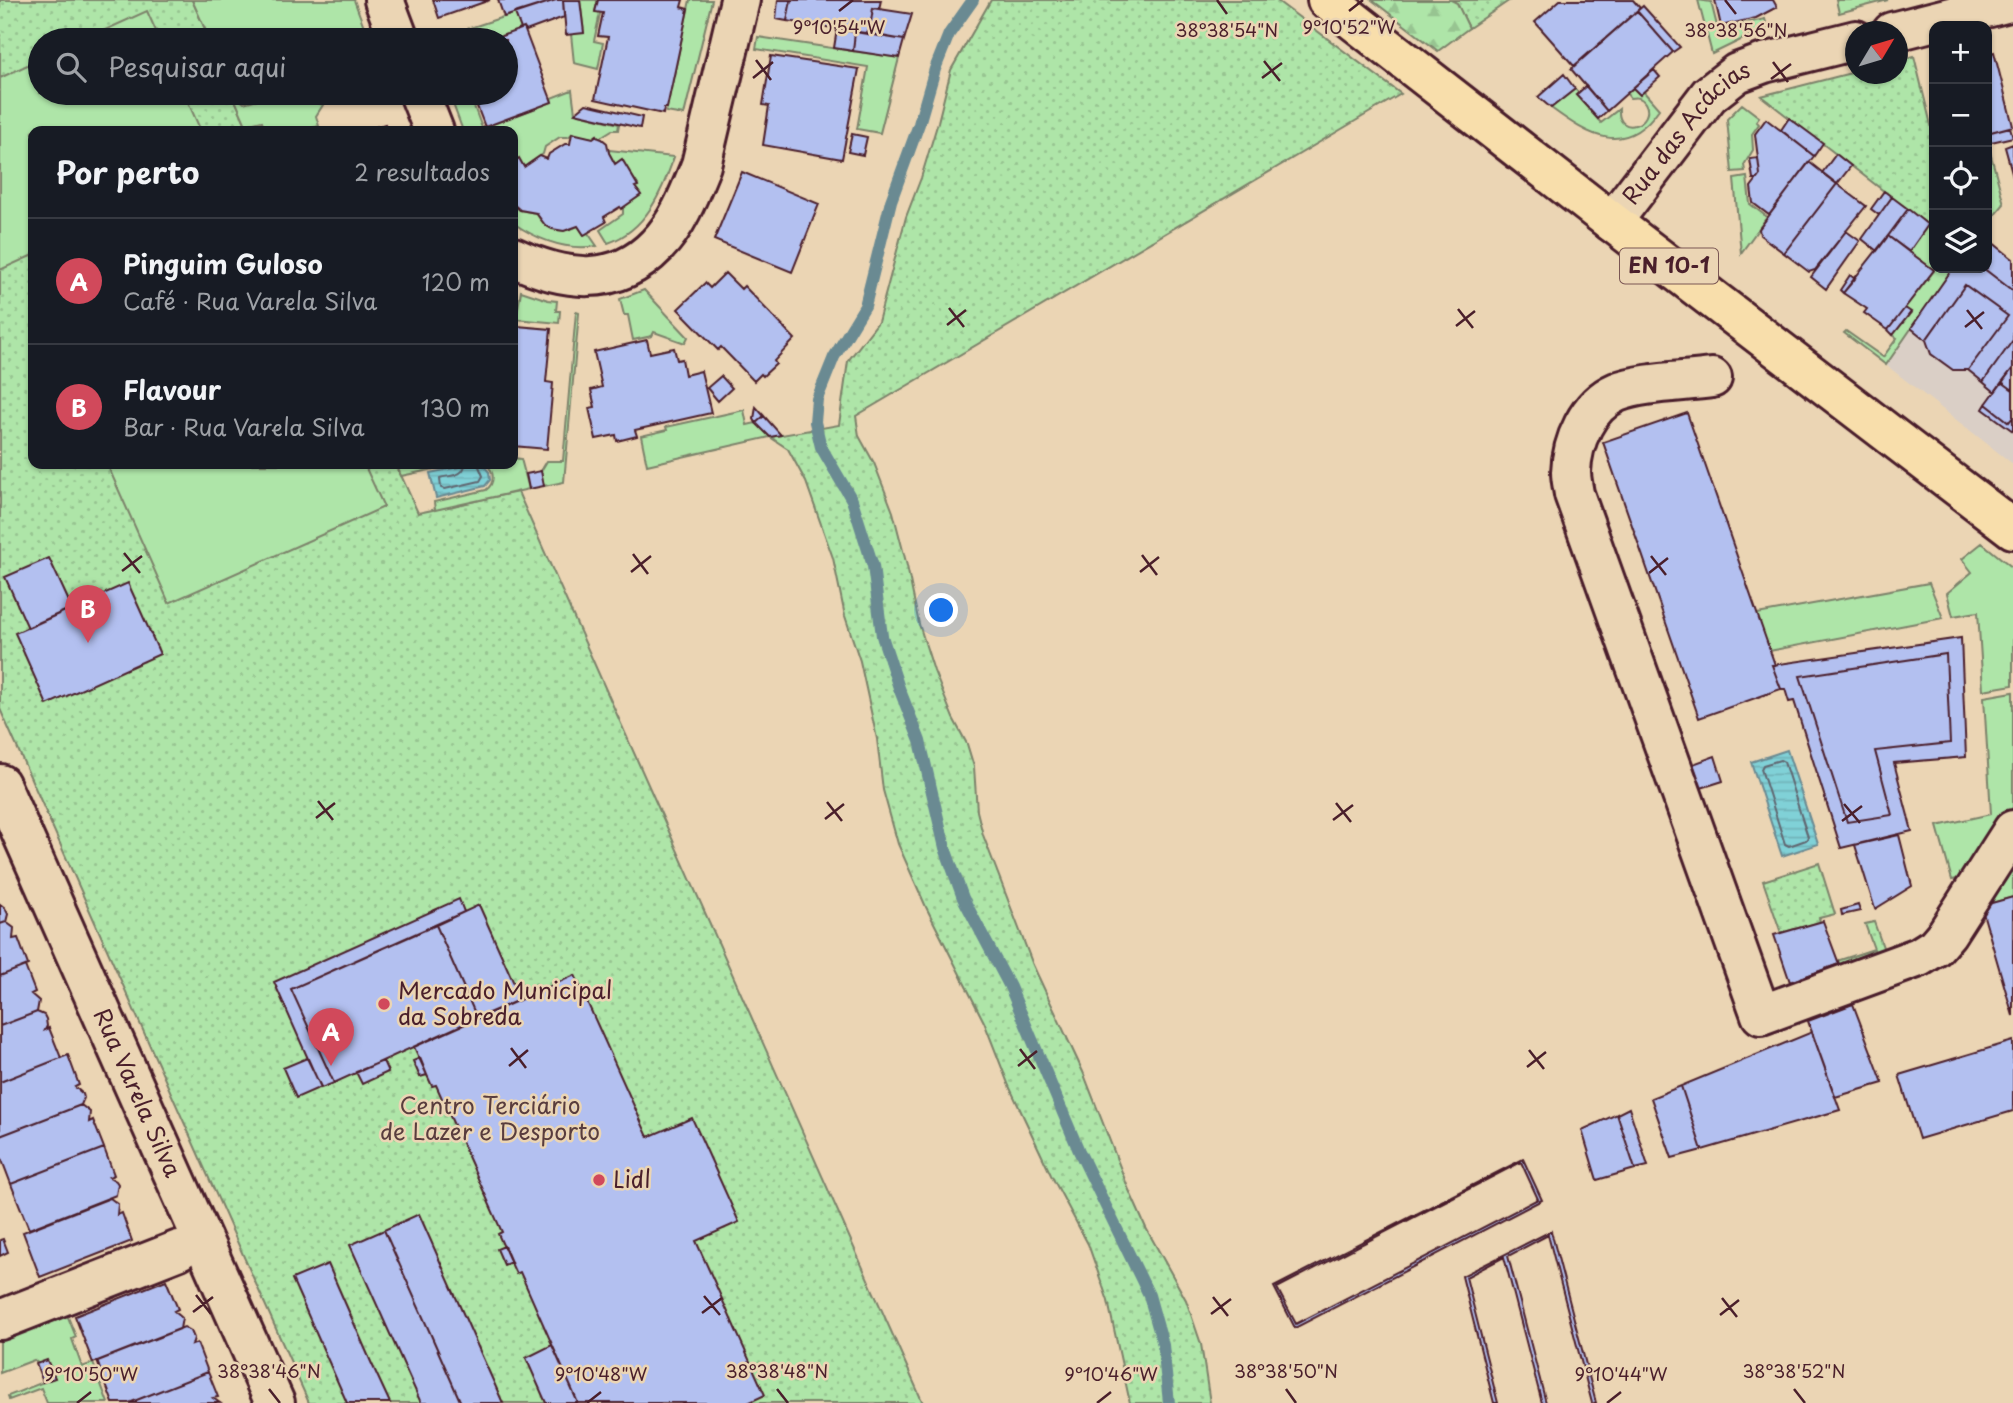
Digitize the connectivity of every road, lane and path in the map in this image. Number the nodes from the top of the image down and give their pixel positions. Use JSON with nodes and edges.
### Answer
{"nodes":[{"id":1,"x":384,"y":0,"type":"edge"},
{"id":2,"x":740,"y":0,"type":"edge"},
{"id":3,"x":1327,"y":0,"type":"edge"},
{"id":4,"x":2013,"y":1,"type":"edge"},
{"id":5,"x":394,"y":28,"type":"edge"},
{"id":6,"x":1908,"y":28,"type":"edge"},
{"id":7,"x":1845,"y":43,"type":"edge"},
{"id":8,"x":424,"y":105,"type":"edge"},
{"id":9,"x":432,"y":126,"type":"edge"},
{"id":10,"x":1612,"y":222,"type":"junction"},
{"id":11,"x":518,"y":259,"type":"edge"},
{"id":12,"x":1712,"y":377,"type":"dead end"},
{"id":13,"x":2013,"y":529,"type":"edge"},
{"id":14,"x":0,"y":784,"type":"edge"},
{"id":15,"x":2013,"y":830,"type":"edge"},
{"id":16,"x":179,"y":1250,"type":"dead end"},
{"id":17,"x":0,"y":1320,"type":"edge"},
{"id":18,"x":275,"y":1403,"type":"edge"}],
"edges":[{"from":1,"to":5,"type":"street"},
{"from":2,"to":11,"type":"street"},
{"from":3,"to":10,"type":"main road","number":"EN 10-1"},
{"from":4,"to":6,"type":"street"},
{"from":7,"to":10,"type":"street","name":"Rua das Acácias"},
{"from":8,"to":9,"type":"street"},
{"from":10,"to":13,"type":"main road","number":"EN 10-1"},
{"from":12,"to":15,"type":"street"},
{"from":14,"to":18,"type":"street","name":"Rua Varela Silva"},
{"from":16,"to":17,"type":"street"}]}
